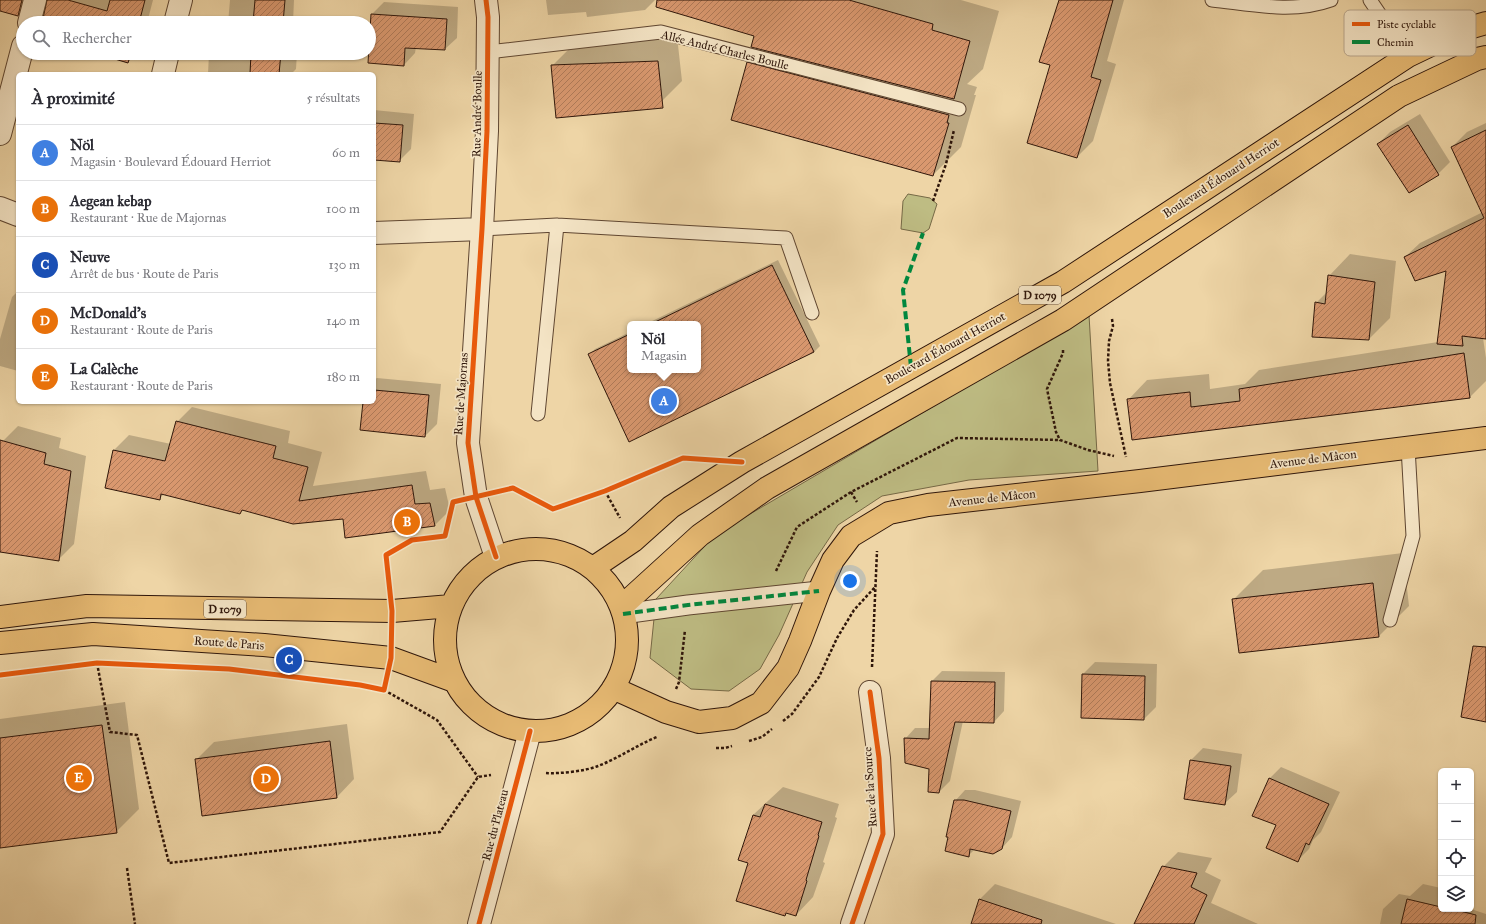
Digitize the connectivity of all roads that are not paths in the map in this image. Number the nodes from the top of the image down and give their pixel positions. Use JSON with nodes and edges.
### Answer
{"nodes":[{"id":1,"x":35,"y":0,"type":"edge"},
{"id":2,"x":181,"y":0,"type":"edge"},
{"id":3,"x":486,"y":0,"type":"edge"},
{"id":4,"x":1212,"y":0,"type":"edge"},
{"id":5,"x":1331,"y":0,"type":"edge"},
{"id":6,"x":1370,"y":0,"type":"edge"},
{"id":7,"x":1377,"y":10,"type":"edge"},
{"id":8,"x":31,"y":16,"type":"edge"},
{"id":9,"x":177,"y":16,"type":"edge"},
{"id":10,"x":1486,"y":23,"type":"edge"},
{"id":11,"x":1476,"y":26,"type":"edge"},
{"id":12,"x":488,"y":52,"type":"junction"},
{"id":13,"x":1408,"y":56,"type":"edge"},
{"id":14,"x":1486,"y":57,"type":"edge"},
{"id":15,"x":19,"y":60,"type":"edge"},
{"id":16,"x":166,"y":60,"type":"edge"},
{"id":17,"x":16,"y":72,"type":"edge"},
{"id":18,"x":163,"y":72,"type":"edge"},
{"id":19,"x":16,"y":73,"type":"edge"},
{"id":20,"x":959,"y":108,"type":"road end"},
{"id":21,"x":0,"y":134,"type":"edge"},
{"id":22,"x":0,"y":208,"type":"edge"},
{"id":23,"x":16,"y":214,"type":"edge"},
{"id":24,"x":557,"y":225,"type":"junction"},
{"id":25,"x":482,"y":229,"type":"junction"},
{"id":26,"x":376,"y":233,"type":"edge"},
{"id":27,"x":812,"y":313,"type":"dead end"},
{"id":28,"x":538,"y":414,"type":"dead end"},
{"id":29,"x":1486,"y":438,"type":"edge"},
{"id":30,"x":1408,"y":446,"type":"junction"},
{"id":31,"x":496,"y":557,"type":"junction"},
{"id":32,"x":593,"y":568,"type":"junction"},
{"id":33,"x":820,"y":590,"type":"junction"},
{"id":34,"x":451,"y":606,"type":"junction"},
{"id":35,"x":622,"y":610,"type":"junction"},
{"id":36,"x":0,"y":617,"type":"edge"},
{"id":37,"x":1390,"y":620,"type":"dead end"},
{"id":38,"x":0,"y":643,"type":"edge"},
{"id":39,"x":454,"y":681,"type":"junction"},
{"id":40,"x":613,"y":688,"type":"junction"},
{"id":41,"x":870,"y":692,"type":"road end"},
{"id":42,"x":530,"y":731,"type":"junction"},
{"id":43,"x":479,"y":924,"type":"edge"},
{"id":44,"x":852,"y":924,"type":"edge"}],
"edges":[{"from":1,"to":8,"type":"street"},
{"from":2,"to":9,"type":"street"},
{"from":3,"to":12,"type":"street","name":"Rue André Boulle"},
{"from":4,"to":5,"type":"lane"},
{"from":6,"to":7,"type":"lane"},
{"from":10,"to":11,"type":"main road","name":"Boulevard Édouard Herriot","number":"D 1079"},
{"from":12,"to":20,"type":"lane","name":"Allée André Charles Boulle"},
{"from":12,"to":25,"type":"street","name":"Rue André Boulle"},
{"from":13,"to":32,"type":"main road","name":"Boulevard Édouard Herriot","number":"D 1079"},
{"from":14,"to":35,"type":"main road","number":"D 1079"},
{"from":15,"to":17,"type":"street"},
{"from":16,"to":18,"type":"street"},
{"from":19,"to":21,"type":"street"},
{"from":22,"to":23,"type":"street"},
{"from":24,"to":25,"type":"lane"},
{"from":24,"to":27,"type":"lane"},
{"from":24,"to":28,"type":"lane"},
{"from":25,"to":26,"type":"street"},
{"from":25,"to":31,"type":"street","name":"Rue de Majornas"},
{"from":29,"to":30,"type":"main road","name":"Avenue de Mâcon"},
{"from":30,"to":33,"type":"main road","name":"Avenue de Mâcon"},
{"from":30,"to":37,"type":"lane"},
{"from":31,"to":32,"type":"main road"},
{"from":31,"to":34,"type":"main road"},
{"from":32,"to":35,"type":"main road"},
{"from":33,"to":35,"type":"street"},
{"from":33,"to":40,"type":"main road","name":"Avenue de Mâcon"},
{"from":34,"to":36,"type":"main road","number":"D 1079"},
{"from":34,"to":39,"type":"main road"},
{"from":35,"to":40,"type":"main road"},
{"from":38,"to":39,"type":"main road","name":"Route de Paris"},
{"from":39,"to":42,"type":"main road"},
{"from":40,"to":42,"type":"main road"},
{"from":41,"to":44,"type":"street","name":"Rue de la Source"},
{"from":42,"to":43,"type":"street","name":"Rue du Plateau"}]}
